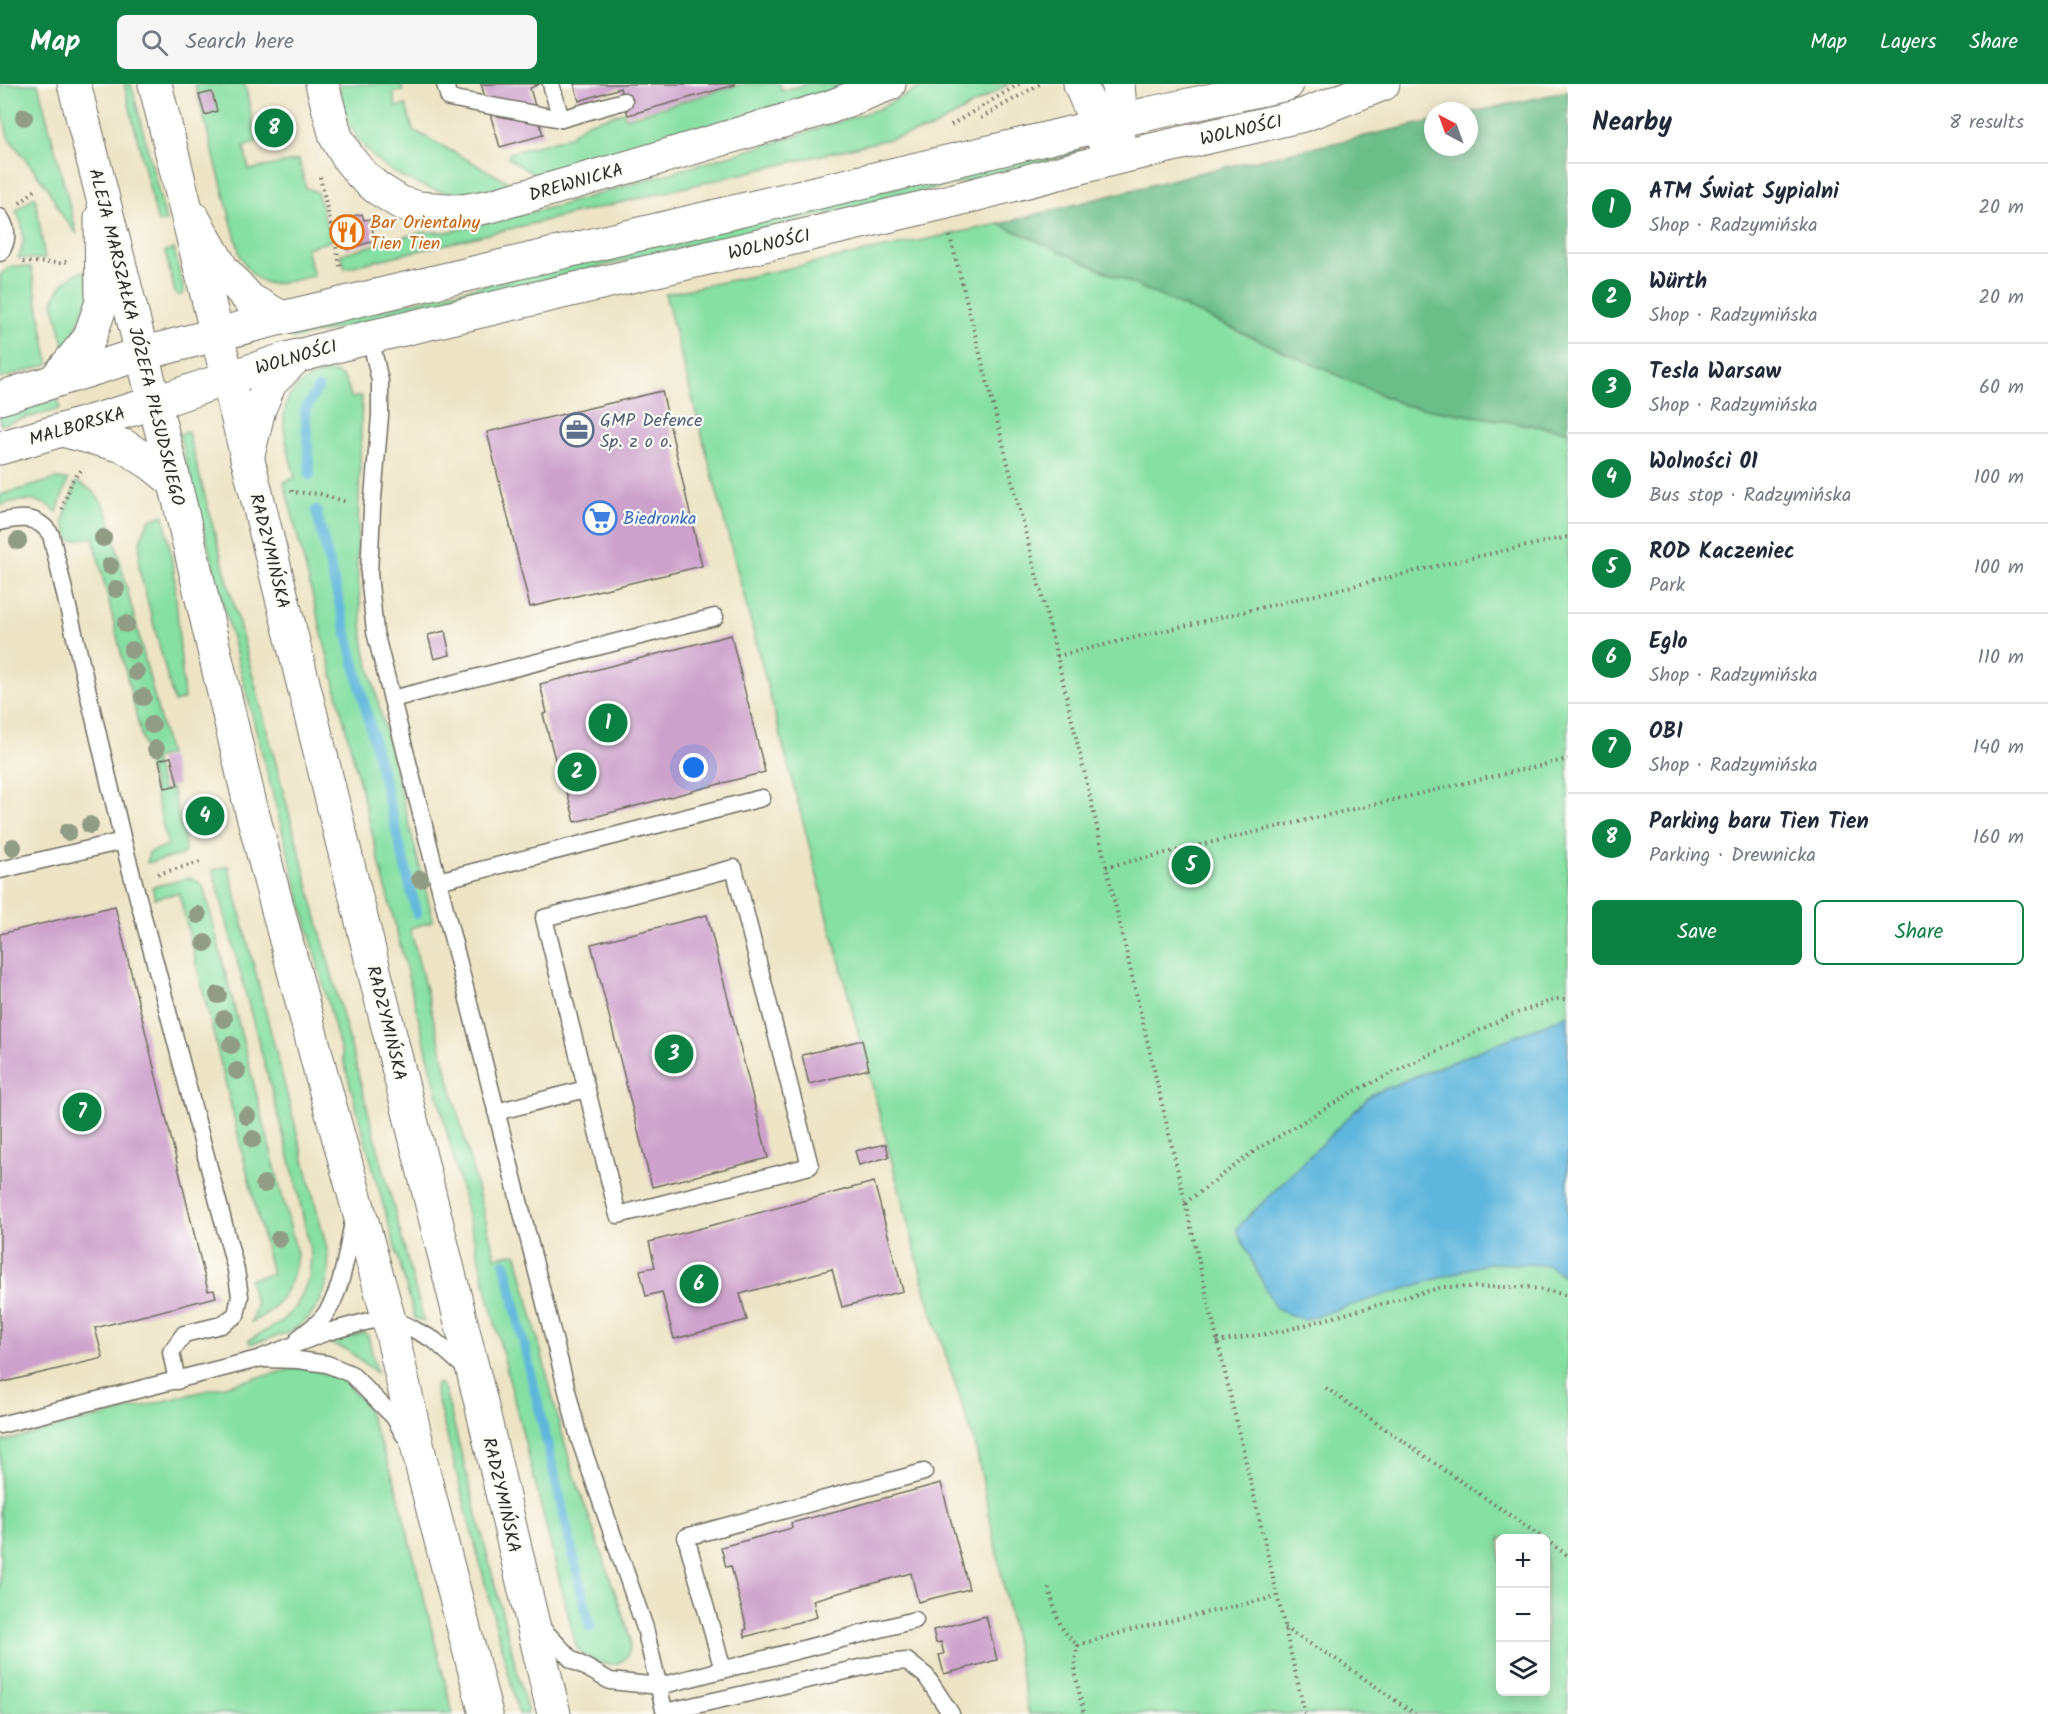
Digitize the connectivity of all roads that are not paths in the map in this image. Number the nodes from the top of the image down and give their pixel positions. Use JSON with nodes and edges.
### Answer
{"nodes":[{"id":1,"x":74,"y":84,"type":"edge"},
{"id":2,"x":155,"y":84,"type":"edge"},
{"id":3,"x":322,"y":84,"type":"edge"},
{"id":4,"x":445,"y":84,"type":"edge"},
{"id":5,"x":551,"y":84,"type":"edge"},
{"id":6,"x":889,"y":84,"type":"edge"},
{"id":7,"x":1080,"y":84,"type":"edge"},
{"id":8,"x":1118,"y":84,"type":"edge"},
{"id":9,"x":1287,"y":84,"type":"edge"},
{"id":10,"x":1383,"y":84,"type":"edge"},
{"id":11,"x":624,"y":101,"type":"dead end"},
{"id":12,"x":561,"y":120,"type":"junction"},
{"id":13,"x":1109,"y":124,"type":"junction"},
{"id":14,"x":1112,"y":159,"type":"junction"},
{"id":15,"x":101,"y":193,"type":"junction"},
{"id":16,"x":185,"y":204,"type":"junction"},
{"id":17,"x":0,"y":217,"type":"edge"},
{"id":18,"x":0,"y":253,"type":"edge"},
{"id":19,"x":282,"y":318,"type":"junction"},
{"id":20,"x":217,"y":333,"type":"junction"},
{"id":21,"x":370,"y":337,"type":"junction"},
{"id":22,"x":141,"y":354,"type":"junction"},
{"id":23,"x":296,"y":357,"type":"junction"},
{"id":24,"x":228,"y":377,"type":"junction"},
{"id":25,"x":54,"y":381,"type":"junction"},
{"id":26,"x":0,"y":398,"type":"edge"},
{"id":27,"x":154,"y":403,"type":"junction"},
{"id":28,"x":64,"y":430,"type":"junction"},
{"id":29,"x":0,"y":448,"type":"edge"},
{"id":30,"x":247,"y":459,"type":"junction"},
{"id":31,"x":174,"y":482,"type":"junction"},
{"id":32,"x":0,"y":522,"type":"edge"},
{"id":33,"x":715,"y":616,"type":"dead end"},
{"id":34,"x":392,"y":699,"type":"junction"},
{"id":35,"x":762,"y":798,"type":"dead end"},
{"id":36,"x":123,"y":841,"type":"junction"},
{"id":37,"x":0,"y":870,"type":"edge"},
{"id":38,"x":438,"y":881,"type":"junction"},
{"id":39,"x":586,"y":1089,"type":"junction"},
{"id":40,"x":496,"y":1112,"type":"junction"},
{"id":41,"x":357,"y":1205,"type":"junction"},
{"id":42,"x":388,"y":1316,"type":"junction"},
{"id":43,"x":258,"y":1359,"type":"junction"},
{"id":44,"x":177,"y":1381,"type":"junction"},
{"id":45,"x":481,"y":1403,"type":"junction"},
{"id":46,"x":0,"y":1425,"type":"edge"},
{"id":47,"x":924,"y":1472,"type":"dead end"},
{"id":48,"x":424,"y":1475,"type":"junction"},
{"id":49,"x":531,"y":1616,"type":"junction"},
{"id":50,"x":915,"y":1620,"type":"dead end"},
{"id":51,"x":723,"y":1670,"type":"junction"},
{"id":52,"x":660,"y":1686,"type":"junction"},
{"id":53,"x":665,"y":1713,"type":"edge"},
{"id":54,"x":486,"y":1714,"type":"edge"},
{"id":55,"x":554,"y":1714,"type":"edge"},
{"id":56,"x":951,"y":1714,"type":"edge"}],
"edges":[{"from":1,"to":15,"type":"street","name":"ALEJA MARSZAŁKA JÓZEFA PIŁSUDSKIEGO"},
{"from":2,"to":16,"type":"street"},
{"from":3,"to":6,"type":"street","name":"DREWNICKA"},
{"from":4,"to":12,"type":"lane"},
{"from":5,"to":12,"type":"lane"},
{"from":7,"to":13,"type":"street"},
{"from":8,"to":13,"type":"street"},
{"from":9,"to":13,"type":"street","name":"WOLNOŚCI"},
{"from":10,"to":14,"type":"street","name":"WOLNOŚCI"},
{"from":11,"to":12,"type":"lane"},
{"from":13,"to":14,"type":"street"},
{"from":13,"to":19,"type":"street","name":"WOLNOŚCI"},
{"from":14,"to":21,"type":"street","name":"WOLNOŚCI"},
{"from":15,"to":22,"type":"street","name":"ALEJA MARSZAŁKA JÓZEFA PIŁSUDSKIEGO"},
{"from":15,"to":25,"type":"street"},
{"from":16,"to":19,"type":"street"},
{"from":16,"to":20,"type":"street"},
{"from":17,"to":18,"type":"lane"},
{"from":19,"to":20,"type":"street","name":"WOLNOŚCI"},
{"from":20,"to":22,"type":"street","name":"WOLNOŚCI"},
{"from":20,"to":24,"type":"street","name":"RADZYMIŃSKA"},
{"from":21,"to":23,"type":"street","name":"WOLNOŚCI"},
{"from":21,"to":34,"type":"lane"},
{"from":22,"to":25,"type":"street"},
{"from":22,"to":27,"type":"street","name":"ALEJA MARSZAŁKA JÓZEFA PIŁSUDSKIEGO"},
{"from":23,"to":24,"type":"street","name":"WOLNOŚCI"},
{"from":23,"to":30,"type":"street"},
{"from":24,"to":27,"type":"street","name":"WOLNOŚCI"},
{"from":24,"to":30,"type":"street","name":"RADZYMIŃSKA"},
{"from":25,"to":26,"type":"street"},
{"from":27,"to":28,"type":"street","name":"MALBORSKA"},
{"from":27,"to":31,"type":"street","name":"ALEJA MARSZAŁKA JÓZEFA PIŁSUDSKIEGO"},
{"from":28,"to":29,"type":"street","name":"MALBORSKA"},
{"from":28,"to":31,"type":"street"},
{"from":30,"to":45,"type":"street","name":"RADZYMIŃSKA"},
{"from":31,"to":41,"type":"street","name":"ALEJA MARSZAŁKA JÓZEFA PIŁSUDSKIEGO"},
{"from":32,"to":36,"type":"lane"},
{"from":33,"to":34,"type":"lane"},
{"from":34,"to":38,"type":"lane"},
{"from":35,"to":38,"type":"lane"},
{"from":36,"to":37,"type":"lane"},
{"from":36,"to":44,"type":"lane"},
{"from":38,"to":40,"type":"lane"},
{"from":39,"to":39,"type":"lane"},
{"from":39,"to":40,"type":"lane"},
{"from":40,"to":52,"type":"lane"},
{"from":41,"to":42,"type":"street"},
{"from":41,"to":43,"type":"lane"},
{"from":42,"to":43,"type":"lane"},
{"from":42,"to":45,"type":"lane"},
{"from":42,"to":48,"type":"street"},
{"from":43,"to":44,"type":"lane"},
{"from":43,"to":48,"type":"lane"},
{"from":44,"to":46,"type":"lane"},
{"from":45,"to":49,"type":"street","name":"RADZYMIŃSKA"},
{"from":47,"to":51,"type":"lane"},
{"from":48,"to":54,"type":"street"},
{"from":49,"to":52,"type":"lane"},
{"from":49,"to":55,"type":"street","name":"RADZYMIŃSKA"},
{"from":50,"to":51,"type":"lane"},
{"from":51,"to":52,"type":"lane"},
{"from":52,"to":53,"type":"lane"},
{"from":53,"to":56,"type":"lane"}]}
